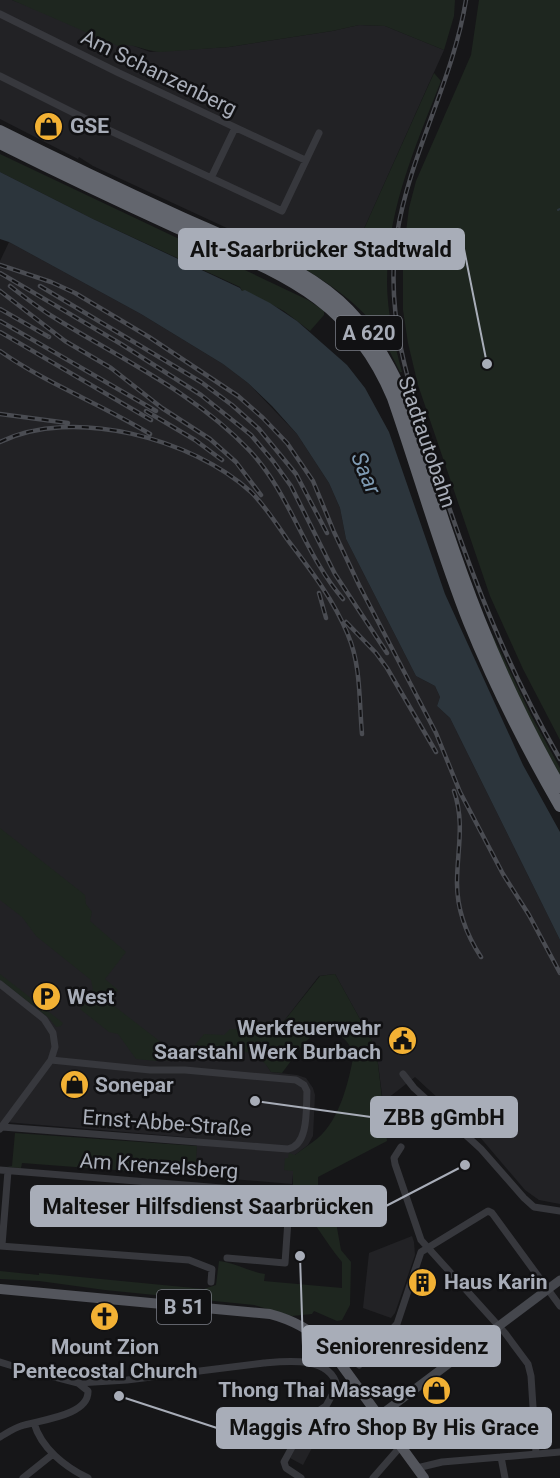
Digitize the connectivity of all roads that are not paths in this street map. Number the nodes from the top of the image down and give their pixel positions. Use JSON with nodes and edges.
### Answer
{"nodes":[{"id":1,"x":0,"y":14,"type":"edge"},
{"id":2,"x":0,"y":76,"type":"edge"},
{"id":3,"x":235,"y":128,"type":"junction"},
{"id":4,"x":0,"y":131,"type":"edge"},
{"id":5,"x":319,"y":133,"type":"dead end"},
{"id":6,"x":0,"y":143,"type":"edge"},
{"id":7,"x":305,"y":160,"type":"junction"},
{"id":8,"x":211,"y":178,"type":"junction"},
{"id":9,"x":560,"y":787,"type":"edge"},
{"id":10,"x":560,"y":806,"type":"edge"},
{"id":11,"x":0,"y":984,"type":"edge"},
{"id":12,"x":51,"y":1060,"type":"junction"},
{"id":13,"x":403,"y":1074,"type":"dead end"},
{"id":14,"x":1,"y":1129,"type":"edge"},
{"id":15,"x":401,"y":1147,"type":"dead end"},
{"id":16,"x":4,"y":1170,"type":"edge"},
{"id":17,"x":560,"y":1212,"type":"edge"},
{"id":18,"x":1,"y":1245,"type":"edge"},
{"id":19,"x":428,"y":1247,"type":"junction"},
{"id":20,"x":227,"y":1258,"type":"dead end"},
{"id":21,"x":560,"y":1280,"type":"edge"},
{"id":22,"x":211,"y":1282,"type":"dead end"},
{"id":23,"x":0,"y":1288,"type":"edge"},
{"id":24,"x":548,"y":1290,"type":"junction"},
{"id":25,"x":560,"y":1306,"type":"edge"},
{"id":26,"x":499,"y":1326,"type":"junction"},
{"id":27,"x":0,"y":1362,"type":"edge"},
{"id":28,"x":359,"y":1365,"type":"dead end"},
{"id":29,"x":78,"y":1383,"type":"junction"},
{"id":30,"x":379,"y":1416,"type":"junction"},
{"id":31,"x":33,"y":1423,"type":"junction"},
{"id":32,"x":0,"y":1437,"type":"edge"},
{"id":33,"x":401,"y":1446,"type":"junction"},
{"id":34,"x":560,"y":1452,"type":"edge"},
{"id":35,"x":536,"y":1453,"type":"junction"},
{"id":36,"x":53,"y":1454,"type":"junction"},
{"id":37,"x":501,"y":1457,"type":"junction"},
{"id":38,"x":417,"y":1468,"type":"junction"},
{"id":39,"x":23,"y":1478,"type":"edge"},
{"id":40,"x":88,"y":1478,"type":"edge"},
{"id":41,"x":301,"y":1478,"type":"edge"},
{"id":42,"x":373,"y":1478,"type":"edge"},
{"id":43,"x":424,"y":1478,"type":"edge"},
{"id":44,"x":505,"y":1478,"type":"edge"}],
"edges":[{"from":1,"to":3,"type":"street","name":"Am Schanzenberg"},
{"from":2,"to":8,"type":"street"},
{"from":3,"to":7,"type":"street","name":"Am Schanzenberg"},
{"from":3,"to":8,"type":"street"},
{"from":4,"to":9,"type":"highway","name":"Stadtautobahn","number":"A 620"},
{"from":5,"to":7,"type":"street"},
{"from":6,"to":10,"type":"highway","name":"Stadtautobahn","number":"A 620"},
{"from":7,"to":8,"type":"street"},
{"from":11,"to":12,"type":"street"},
{"from":12,"to":14,"type":"street"},
{"from":12,"to":14,"type":"street","name":"Ernst-Abbe-Straße"},
{"from":13,"to":17,"type":"street"},
{"from":15,"to":19,"type":"street"},
{"from":16,"to":18,"type":"street","name":"Am Krenzelsberg"},
{"from":16,"to":20,"type":"street","name":"Am Krenzelsberg"},
{"from":18,"to":22,"type":"street","name":"Am Krenzelsberg"},
{"from":19,"to":24,"type":"street"},
{"from":19,"to":26,"type":"street"},
{"from":19,"to":28,"type":"street"},
{"from":21,"to":24,"type":"main road"},
{"from":23,"to":30,"type":"main road","number":"B 51"},
{"from":24,"to":25,"type":"street"},
{"from":24,"to":26,"type":"main road"},
{"from":26,"to":30,"type":"main road"},
{"from":26,"to":35,"type":"street"},
{"from":27,"to":29,"type":"street"},
{"from":29,"to":31,"type":"street"},
{"from":29,"to":41,"type":"street"},
{"from":30,"to":33,"type":"main road","number":"B 51"},
{"from":31,"to":32,"type":"street"},
{"from":31,"to":36,"type":"street"},
{"from":33,"to":38,"type":"main road","number":"B 51"},
{"from":33,"to":42,"type":"street"},
{"from":34,"to":35,"type":"street"},
{"from":35,"to":37,"type":"street"},
{"from":36,"to":39,"type":"street"},
{"from":36,"to":40,"type":"street"},
{"from":37,"to":38,"type":"street"},
{"from":37,"to":44,"type":"street"},
{"from":38,"to":43,"type":"main road","number":"B 51"}]}
